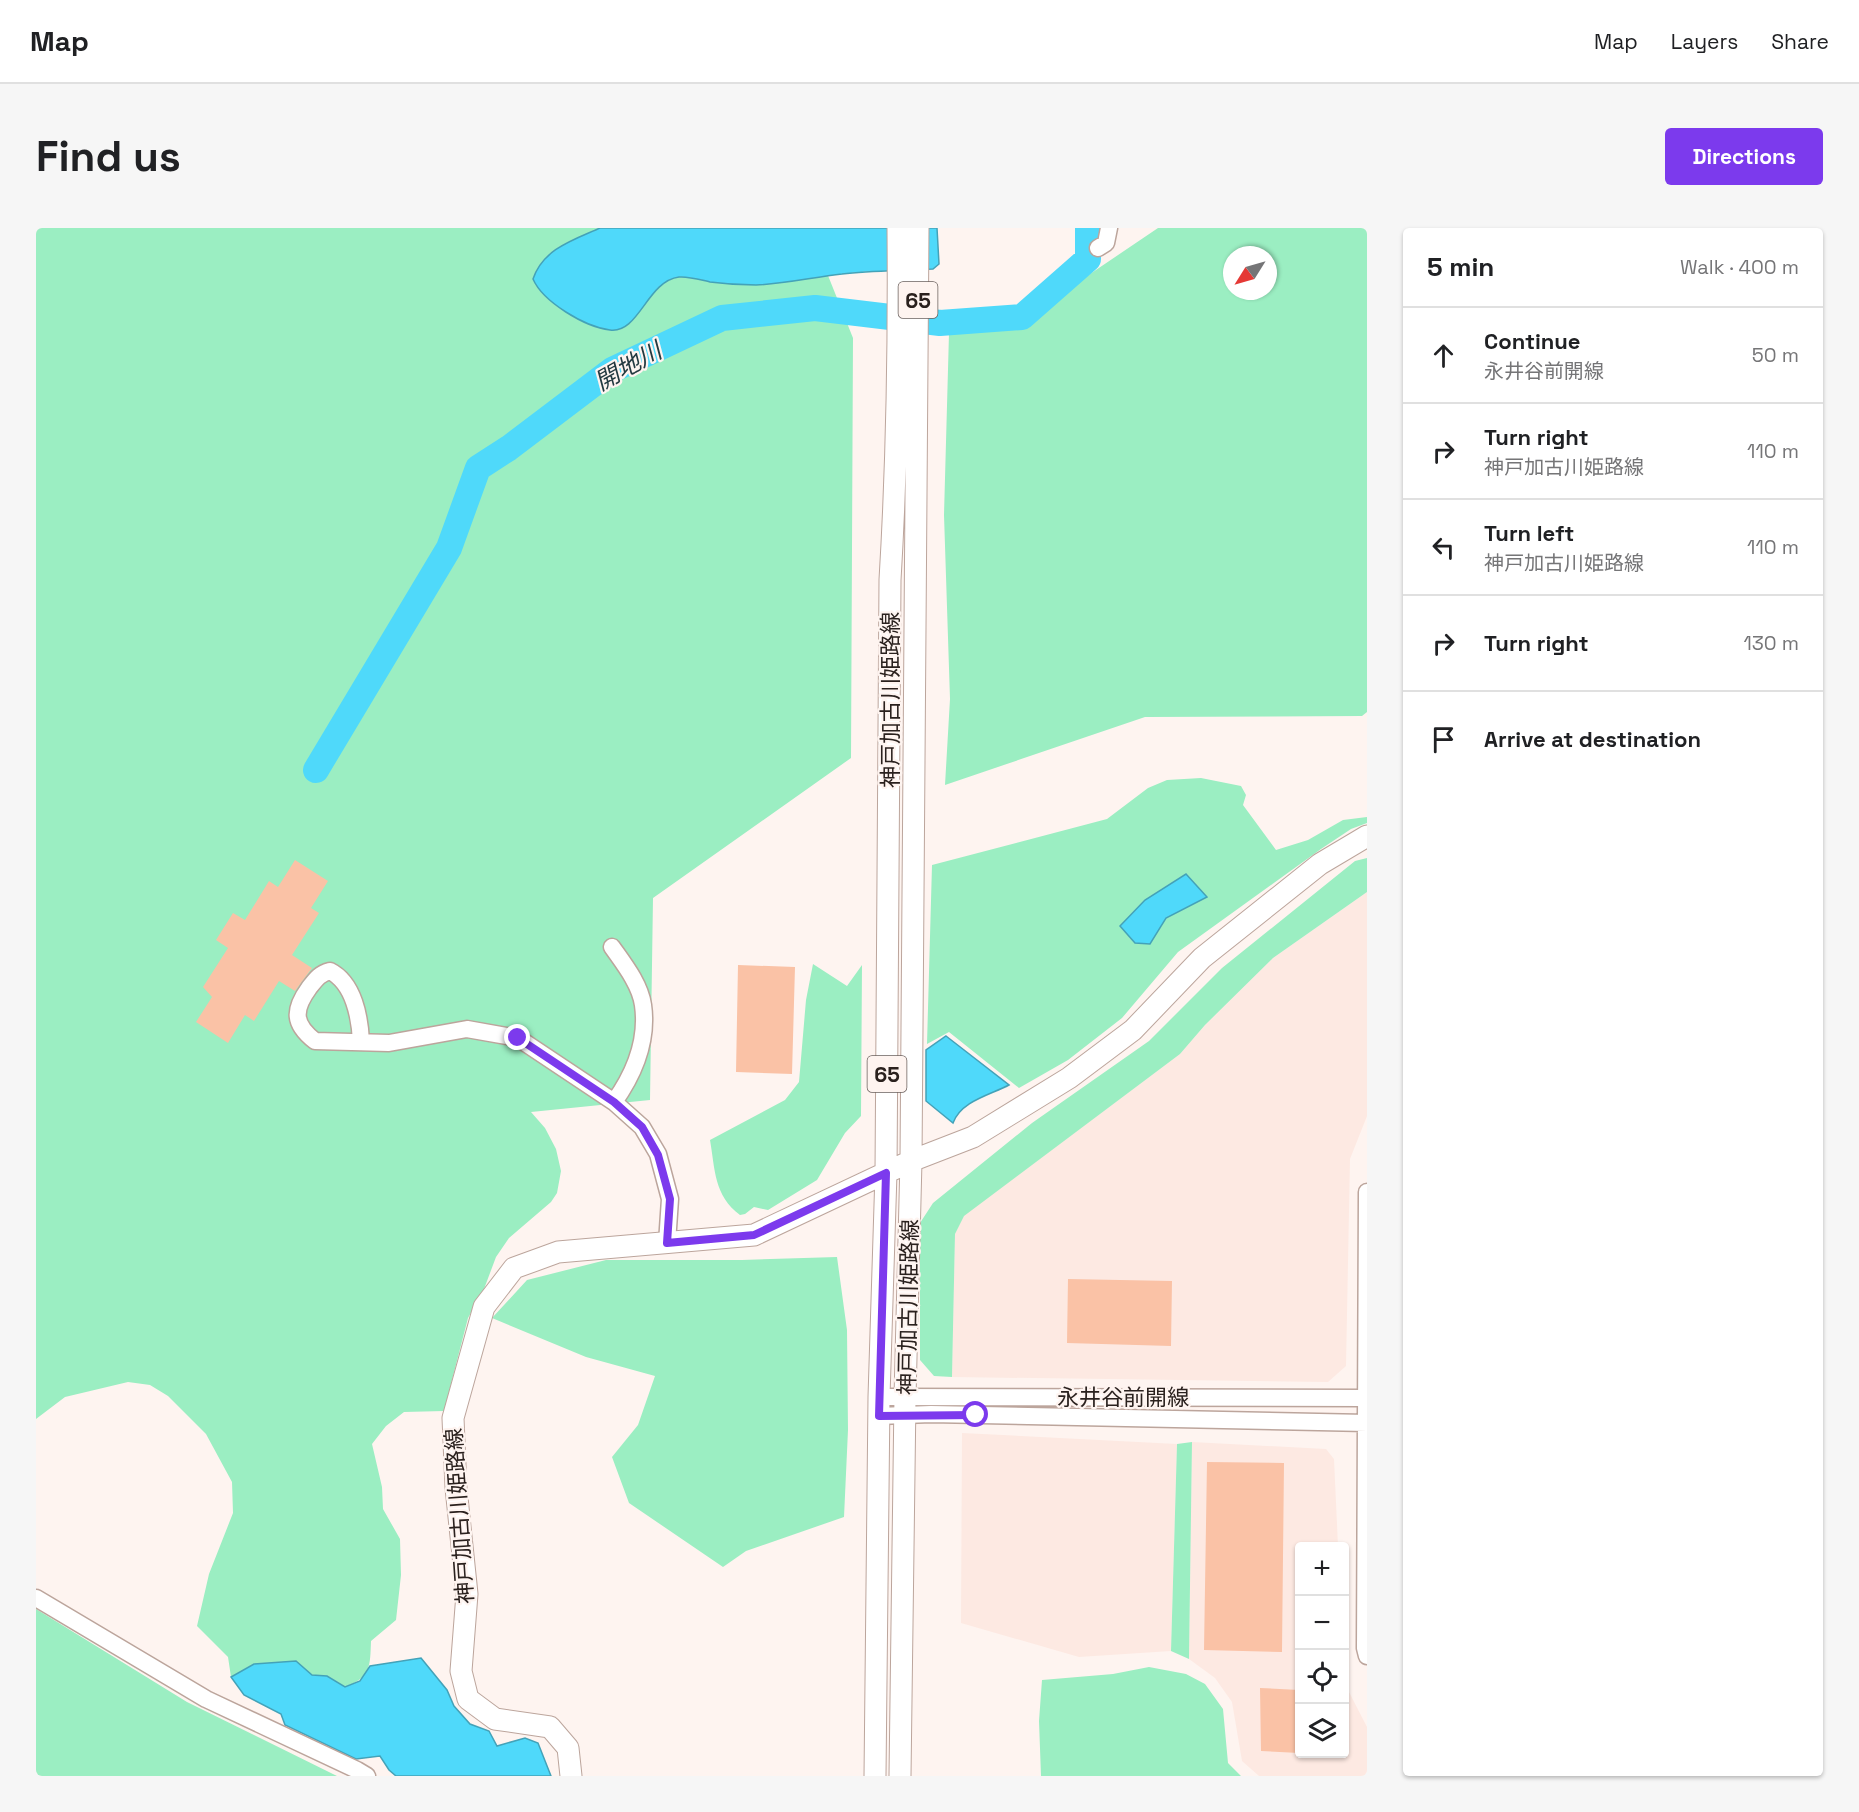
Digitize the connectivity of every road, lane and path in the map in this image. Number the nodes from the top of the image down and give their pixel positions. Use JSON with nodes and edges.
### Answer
{"nodes":[{"id":1,"x":898,"y":228,"type":"edge"},
{"id":2,"x":918,"y":228,"type":"edge"},
{"id":3,"x":1109,"y":228,"type":"edge"},
{"id":4,"x":1098,"y":248,"type":"dead end"},
{"id":5,"x":908,"y":372,"type":"junction"},
{"id":6,"x":1367,"y":836,"type":"edge"},
{"id":7,"x":612,"y":947,"type":"dead end"},
{"id":8,"x":361,"y":1042,"type":"junction"},
{"id":9,"x":614,"y":1102,"type":"junction"},
{"id":10,"x":911,"y":1161,"type":"junction"},
{"id":11,"x":886,"y":1173,"type":"junction"},
{"id":12,"x":1367,"y":1192,"type":"edge"},
{"id":13,"x":667,"y":1243,"type":"junction"},
{"id":14,"x":1366,"y":1398,"type":"edge"},
{"id":15,"x":879,"y":1406,"type":"junction"},
{"id":16,"x":905,"y":1406,"type":"junction"},
{"id":17,"x":1366,"y":1423,"type":"edge"},
{"id":18,"x":36,"y":1598,"type":"edge"},
{"id":19,"x":1367,"y":1656,"type":"edge"},
{"id":20,"x":367,"y":1776,"type":"edge"},
{"id":21,"x":571,"y":1776,"type":"edge"},
{"id":22,"x":875,"y":1776,"type":"edge"},
{"id":23,"x":900,"y":1776,"type":"edge"}],
"edges":[{"from":1,"to":5,"type":"main road","name":"神戸加古川姫路線","number":"65"},
{"from":2,"to":5,"type":"main road","name":"神戸加古川姫路線","number":"65"},
{"from":3,"to":4,"type":"street"},
{"from":5,"to":10,"type":"main road","name":"神戸加古川姫路線","number":"65"},
{"from":5,"to":11,"type":"main road","name":"神戸加古川姫路線","number":"65"},
{"from":6,"to":10,"type":"main road","name":"神戸加古川姫路線"},
{"from":7,"to":9,"type":"street"},
{"from":8,"to":8,"type":"street"},
{"from":8,"to":9,"type":"street"},
{"from":9,"to":13,"type":"street"},
{"from":10,"to":11,"type":"main road","name":"神戸加古川姫路線"},
{"from":10,"to":16,"type":"main road","name":"神戸加古川姫路線","number":"65"},
{"from":11,"to":13,"type":"main road","name":"神戸加古川姫路線"},
{"from":11,"to":15,"type":"main road","name":"神戸加古川姫路線","number":"65"},
{"from":12,"to":14,"type":"street"},
{"from":13,"to":21,"type":"main road","name":"神戸加古川姫路線"},
{"from":14,"to":16,"type":"street","name":"永井谷前開線"},
{"from":14,"to":17,"type":"street"},
{"from":15,"to":16,"type":"street","name":"永井谷前開線"},
{"from":15,"to":22,"type":"main road","name":"神戸加古川姫路線","number":"65"},
{"from":16,"to":17,"type":"street","name":"永井谷前開線"},
{"from":16,"to":23,"type":"main road","name":"神戸加古川姫路線","number":"65"},
{"from":17,"to":19,"type":"street"},
{"from":18,"to":20,"type":"street"}]}
